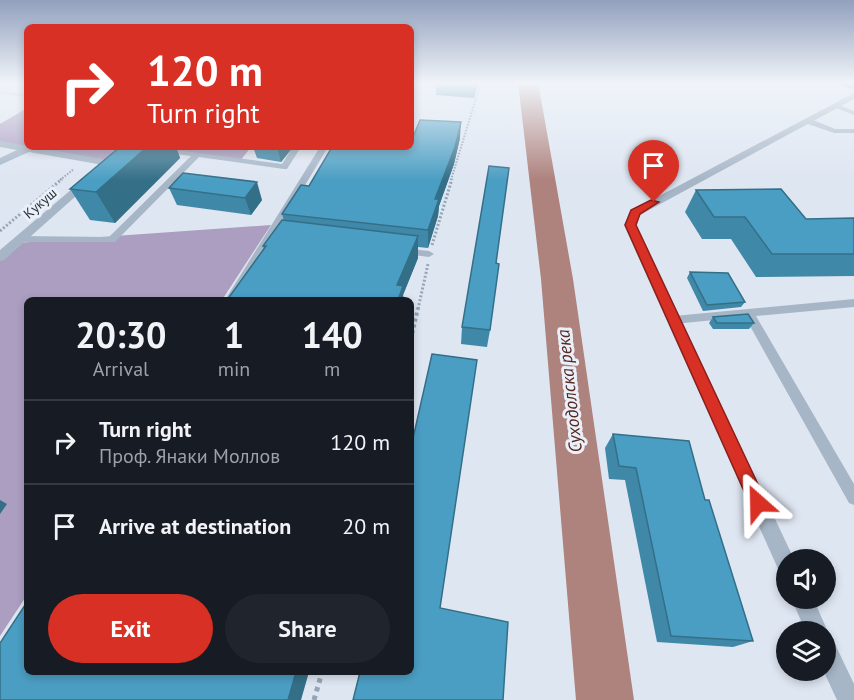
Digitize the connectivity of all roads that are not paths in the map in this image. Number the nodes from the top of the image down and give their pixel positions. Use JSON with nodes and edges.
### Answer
{"nodes":[{"id":1,"x":820,"y":115,"type":"edge"},
{"id":2,"x":808,"y":121,"type":"junction"},
{"id":3,"x":854,"y":131,"type":"edge"},
{"id":4,"x":0,"y":144,"type":"edge"},
{"id":5,"x":24,"y":148,"type":"edge"},
{"id":6,"x":25,"y":150,"type":"edge"},
{"id":7,"x":33,"y":150,"type":"edge"},
{"id":8,"x":159,"y":150,"type":"edge"},
{"id":9,"x":295,"y":150,"type":"edge"},
{"id":10,"x":322,"y":150,"type":"edge"},
{"id":11,"x":197,"y":154,"type":"junction"},
{"id":12,"x":0,"y":162,"type":"edge"},
{"id":13,"x":271,"y":235,"type":"junction"},
{"id":14,"x":282,"y":236,"type":"edge"},
{"id":15,"x":21,"y":239,"type":"junction"},
{"id":16,"x":395,"y":250,"type":"edge"},
{"id":17,"x":429,"y":254,"type":"road end"},
{"id":18,"x":0,"y":257,"type":"edge"},
{"id":19,"x":232,"y":297,"type":"edge"},
{"id":20,"x":854,"y":303,"type":"edge"},
{"id":21,"x":748,"y":313,"type":"junction"},
{"id":22,"x":674,"y":320,"type":"junction"},
{"id":23,"x":854,"y":498,"type":"edge"},
{"id":24,"x":779,"y":549,"type":"edge"},
{"id":25,"x":836,"y":672,"type":"edge"},
{"id":26,"x":849,"y":700,"type":"edge"}],
"edges":[{"from":1,"to":2,"type":"street"},
{"from":2,"to":3,"type":"lane"},
{"from":2,"to":22,"type":"street"},
{"from":4,"to":5,"type":"street"},
{"from":6,"to":12,"type":"street"},
{"from":7,"to":15,"type":"street","name":"Кукуш"},
{"from":8,"to":11,"type":"lane"},
{"from":9,"to":11,"type":"lane"},
{"from":10,"to":13,"type":"lane"},
{"from":11,"to":15,"type":"lane"},
{"from":13,"to":14,"type":"lane"},
{"from":13,"to":19,"type":"lane"},
{"from":15,"to":18,"type":"street","name":"Кукуш"},
{"from":16,"to":17,"type":"lane"},
{"from":20,"to":21,"type":"lane"},
{"from":21,"to":22,"type":"lane"},
{"from":21,"to":23,"type":"lane"},
{"from":22,"to":24,"type":"street"},
{"from":25,"to":26,"type":"street"}]}
